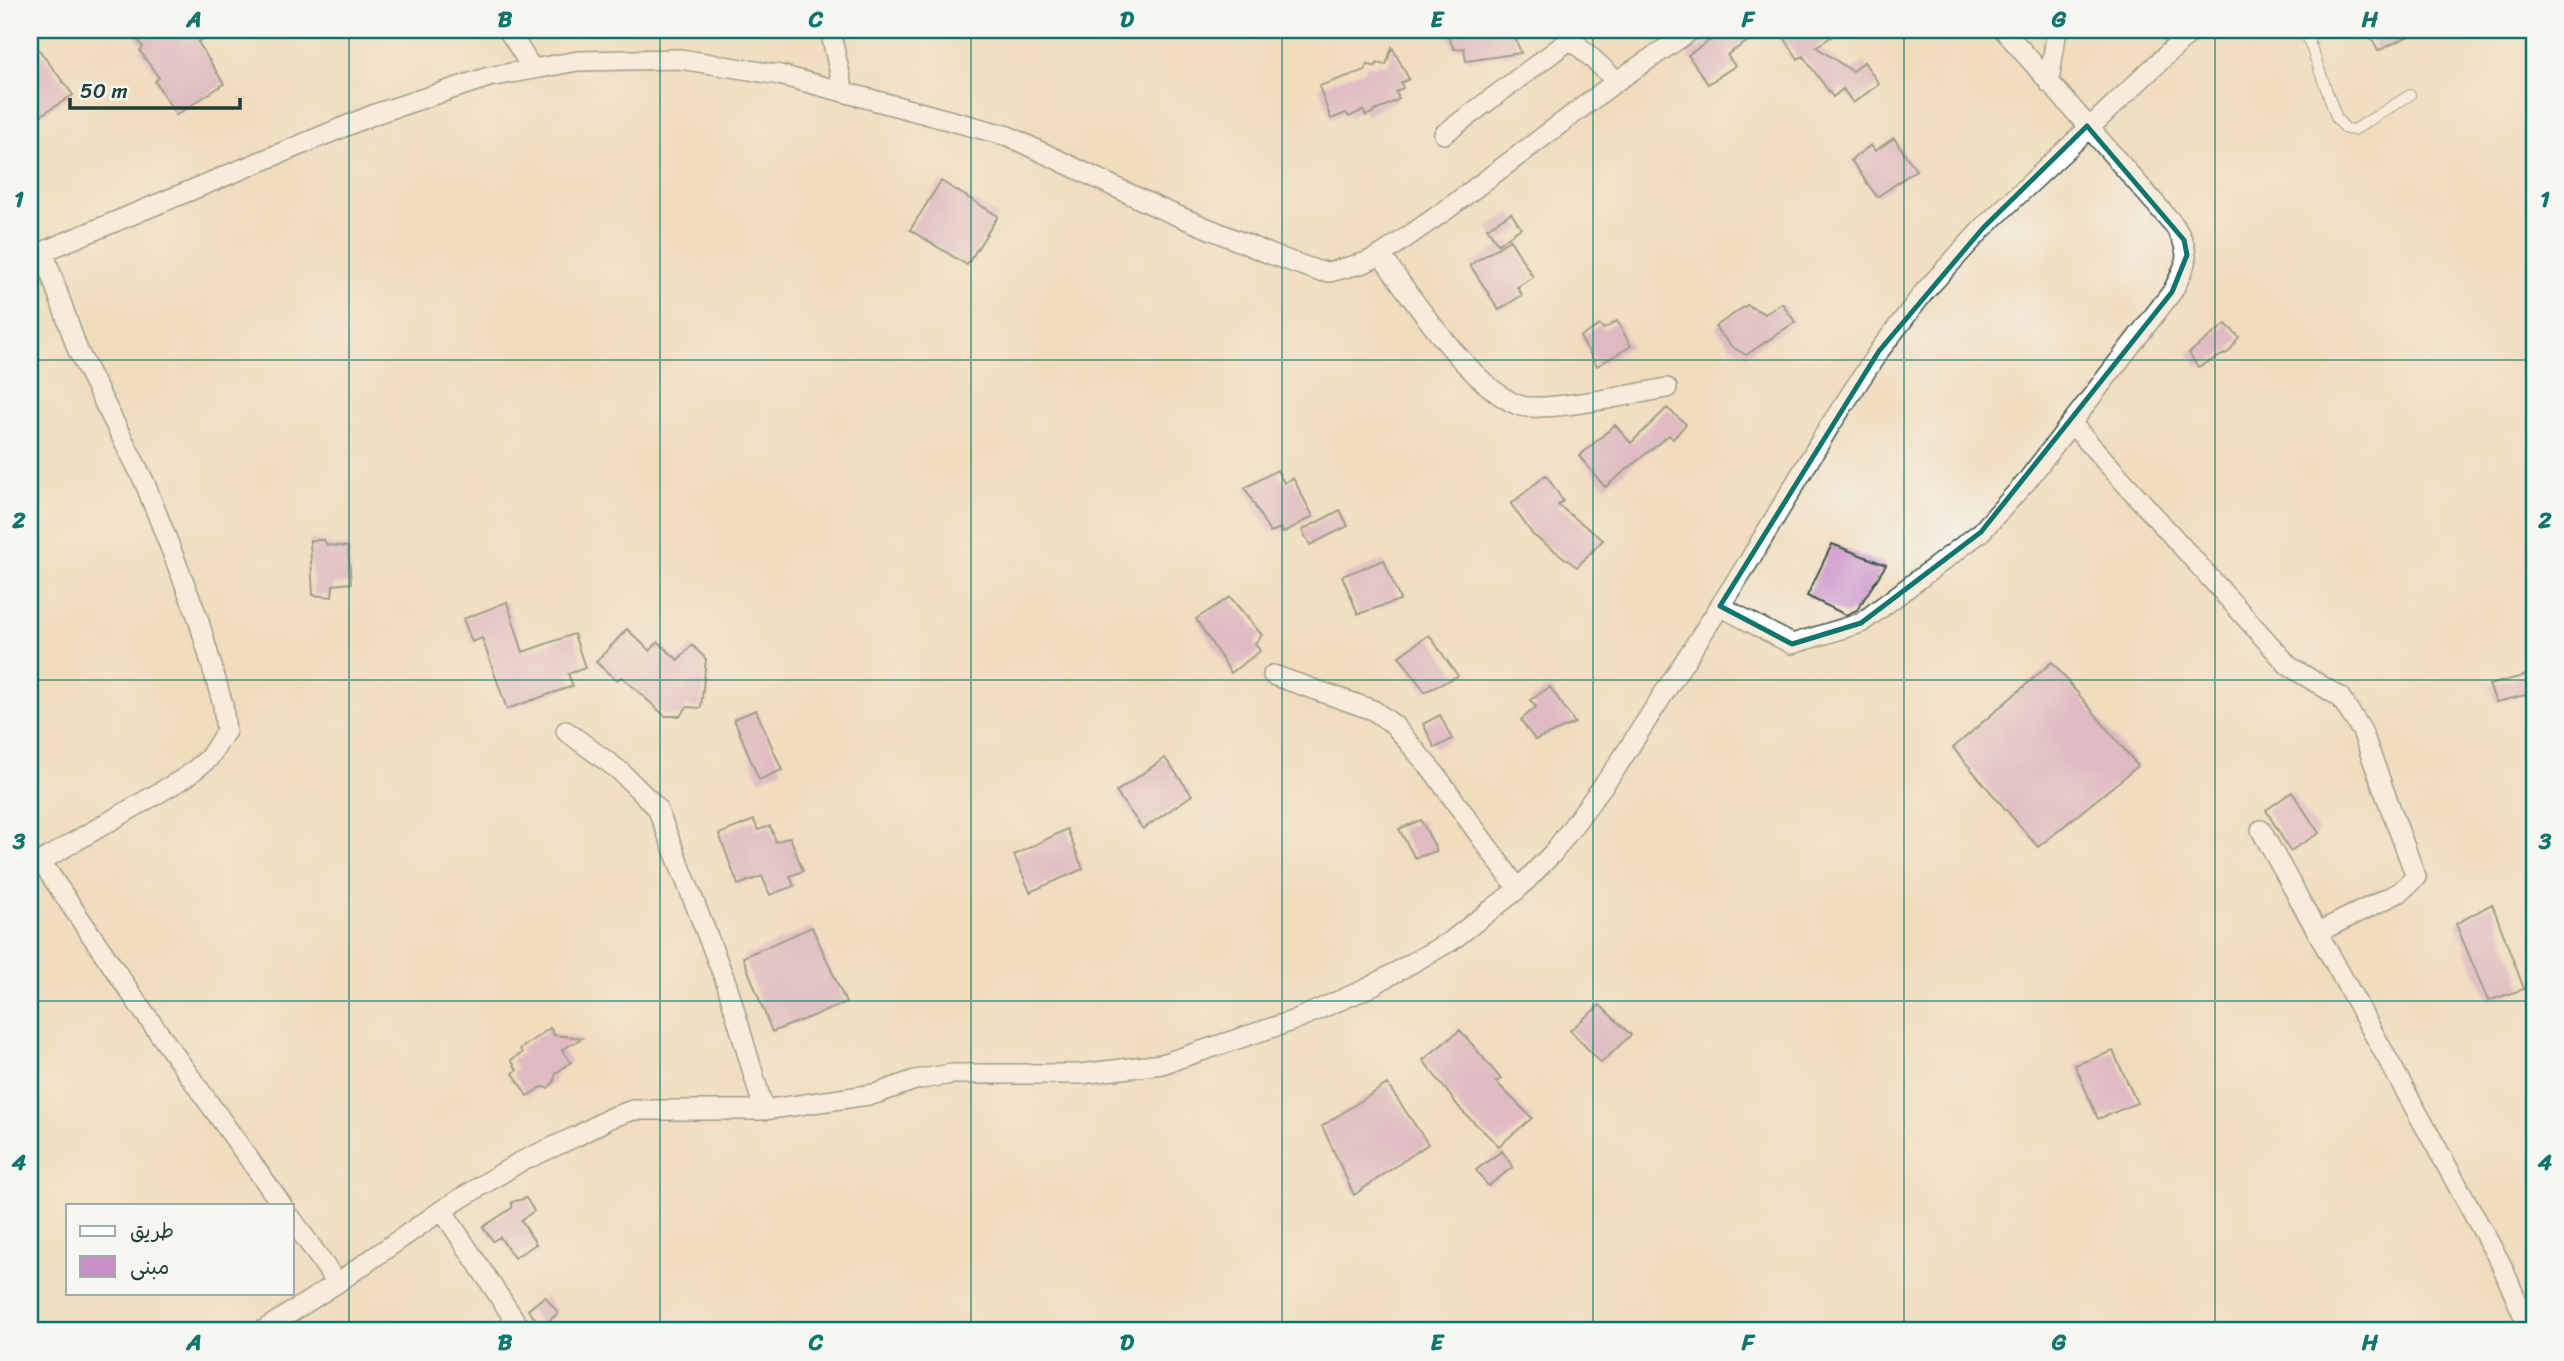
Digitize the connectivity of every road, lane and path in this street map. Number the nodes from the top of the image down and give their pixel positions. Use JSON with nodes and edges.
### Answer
{"nodes":[{"id":1,"x":508,"y":30,"type":"edge"},
{"id":2,"x":830,"y":30,"type":"edge"},
{"id":3,"x":1692,"y":30,"type":"edge"},
{"id":4,"x":2004,"y":30,"type":"edge"},
{"id":5,"x":2053,"y":30,"type":"edge"},
{"id":6,"x":2193,"y":30,"type":"edge"},
{"id":7,"x":2305,"y":30,"type":"edge"},
{"id":8,"x":1575,"y":34,"type":"edge"},
{"id":9,"x":532,"y":68,"type":"junction"},
{"id":10,"x":1617,"y":81,"type":"junction"},
{"id":11,"x":2049,"y":82,"type":"junction"},
{"id":12,"x":844,"y":92,"type":"junction"},
{"id":13,"x":2410,"y":95,"type":"dead end"},
{"id":14,"x":2087,"y":127,"type":"junction"},
{"id":15,"x":1444,"y":134,"type":"dead end"},
{"id":16,"x":36,"y":254,"type":"edge"},
{"id":17,"x":1381,"y":255,"type":"junction"},
{"id":18,"x":1667,"y":388,"type":"dead end"},
{"id":19,"x":2071,"y":423,"type":"junction"},
{"id":20,"x":1720,"y":606,"type":"junction"},
{"id":21,"x":1273,"y":676,"type":"dead end"},
{"id":22,"x":566,"y":732,"type":"dead end"},
{"id":23,"x":2261,"y":830,"type":"dead end"},
{"id":24,"x":1518,"y":889,"type":"junction"},
{"id":25,"x":2318,"y":932,"type":"junction"},
{"id":26,"x":764,"y":1110,"type":"junction"},
{"id":27,"x":281,"y":1204,"type":"edge"},
{"id":28,"x":442,"y":1210,"type":"junction"},
{"id":29,"x":294,"y":1222,"type":"edge"},
{"id":30,"x":337,"y":1283,"type":"junction"},
{"id":31,"x":262,"y":1331,"type":"edge"},
{"id":32,"x":522,"y":1331,"type":"edge"},
{"id":33,"x":2530,"y":1331,"type":"edge"}],
"edges":[{"from":1,"to":9,"type":"street"},
{"from":2,"to":12,"type":"street"},
{"from":3,"to":10,"type":"street"},
{"from":4,"to":11,"type":"street"},
{"from":5,"to":11,"type":"street"},
{"from":6,"to":14,"type":"street"},
{"from":7,"to":13,"type":"lane"},
{"from":8,"to":10,"type":"street"},
{"from":8,"to":15,"type":"street"},
{"from":9,"to":12,"type":"street"},
{"from":9,"to":16,"type":"street"},
{"from":10,"to":17,"type":"street"},
{"from":11,"to":14,"type":"street"},
{"from":12,"to":17,"type":"street"},
{"from":14,"to":19,"type":"street"},
{"from":14,"to":20,"type":"street"},
{"from":16,"to":27,"type":"street"},
{"from":17,"to":18,"type":"street"},
{"from":19,"to":20,"type":"street"},
{"from":19,"to":25,"type":"street"},
{"from":20,"to":24,"type":"street"},
{"from":21,"to":24,"type":"street"},
{"from":22,"to":26,"type":"street"},
{"from":23,"to":25,"type":"street"},
{"from":24,"to":26,"type":"street"},
{"from":25,"to":33,"type":"street"},
{"from":26,"to":28,"type":"street"},
{"from":28,"to":30,"type":"street"},
{"from":28,"to":32,"type":"street"},
{"from":29,"to":30,"type":"street"},
{"from":30,"to":31,"type":"street"}]}
